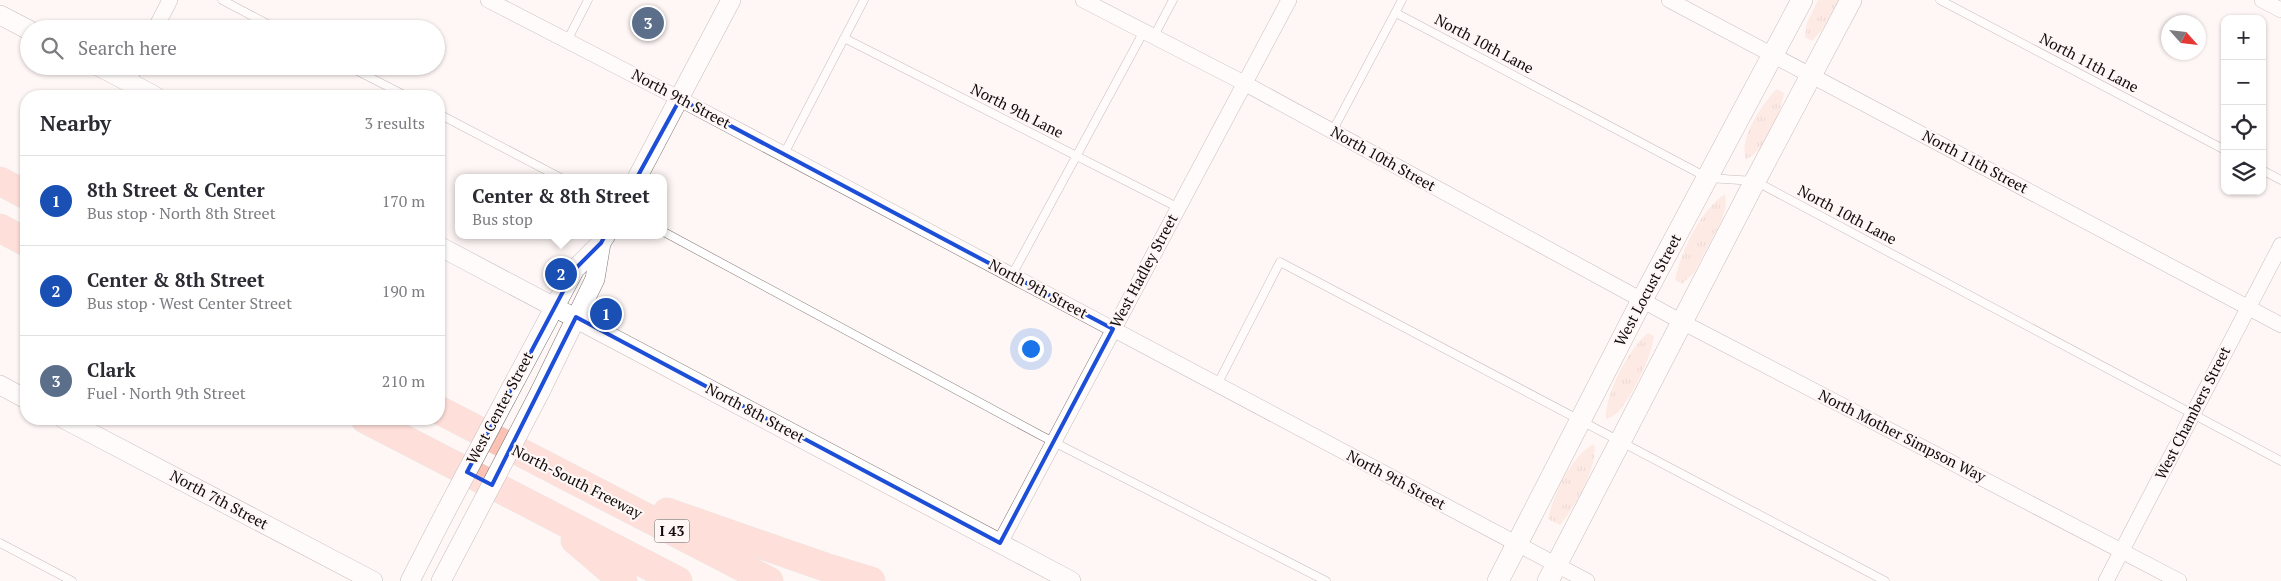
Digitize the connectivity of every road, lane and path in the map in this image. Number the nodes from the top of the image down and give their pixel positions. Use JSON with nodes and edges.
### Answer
{"nodes":[{"id":1,"x":170,"y":0,"type":"edge"},
{"id":2,"x":222,"y":0,"type":"edge"},
{"id":3,"x":488,"y":0,"type":"edge"},
{"id":4,"x":588,"y":0,"type":"edge"},
{"id":5,"x":731,"y":0,"type":"edge"},
{"id":6,"x":864,"y":0,"type":"edge"},
{"id":7,"x":1083,"y":0,"type":"edge"},
{"id":8,"x":1173,"y":0,"type":"edge"},
{"id":9,"x":1288,"y":0,"type":"edge"},
{"id":10,"x":1402,"y":0,"type":"edge"},
{"id":11,"x":1669,"y":0,"type":"edge"},
{"id":12,"x":1802,"y":0,"type":"edge"},
{"id":13,"x":1851,"y":0,"type":"edge"},
{"id":14,"x":1940,"y":0,"type":"edge"},
{"id":15,"x":2262,"y":0,"type":"edge"},
{"id":16,"x":2281,"y":10,"type":"edge"},
{"id":17,"x":1396,"y":13,"type":"junction"},
{"id":18,"x":0,"y":15,"type":"edge"},
{"id":19,"x":160,"y":20,"type":"edge"},
{"id":20,"x":260,"y":20,"type":"edge"},
{"id":21,"x":20,"y":25,"type":"edge"},
{"id":22,"x":1149,"y":34,"type":"junction"},
{"id":23,"x":844,"y":38,"type":"junction"},
{"id":24,"x":567,"y":41,"type":"junction"},
{"id":25,"x":1774,"y":55,"type":"junction"},
{"id":26,"x":1812,"y":74,"type":"junction"},
{"id":27,"x":132,"y":75,"type":"edge"},
{"id":28,"x":365,"y":75,"type":"edge"},
{"id":29,"x":1244,"y":83,"type":"junction"},
{"id":30,"x":148,"y":90,"type":"edge"},
{"id":31,"x":394,"y":90,"type":"edge"},
{"id":32,"x":680,"y":99,"type":"junction"},
{"id":33,"x":445,"y":117,"type":"edge"},
{"id":34,"x":1332,"y":132,"type":"junction"},
{"id":35,"x":2221,"y":148,"type":"edge"},
{"id":36,"x":784,"y":154,"type":"junction"},
{"id":37,"x":1078,"y":157,"type":"junction"},
{"id":38,"x":2266,"y":172,"type":"edge"},
{"id":39,"x":553,"y":174,"type":"edge"},
{"id":40,"x":639,"y":174,"type":"edge"},
{"id":41,"x":1708,"y":178,"type":"junction"},
{"id":42,"x":2281,"y":180,"type":"edge"},
{"id":43,"x":0,"y":181,"type":"edge"},
{"id":44,"x":1755,"y":181,"type":"junction"},
{"id":45,"x":20,"y":192,"type":"edge"},
{"id":46,"x":1177,"y":207,"type":"junction"},
{"id":47,"x":0,"y":228,"type":"edge"},
{"id":48,"x":667,"y":234,"type":"edge"},
{"id":49,"x":20,"y":239,"type":"edge"},
{"id":50,"x":603,"y":239,"type":"edge"},
{"id":51,"x":2281,"y":245,"type":"edge"},
{"id":52,"x":445,"y":249,"type":"edge"},
{"id":53,"x":1012,"y":275,"type":"junction"},
{"id":54,"x":1642,"y":300,"type":"junction"},
{"id":55,"x":555,"y":306,"type":"junction"},
{"id":56,"x":2248,"y":308,"type":"junction"},
{"id":57,"x":576,"y":317,"type":"junction"},
{"id":58,"x":1682,"y":322,"type":"junction"},
{"id":59,"x":2281,"y":325,"type":"edge"},
{"id":60,"x":1113,"y":329,"type":"junction"},
{"id":61,"x":0,"y":385,"type":"edge"},
{"id":62,"x":1217,"y":386,"type":"junction"},
{"id":63,"x":20,"y":396,"type":"edge"},
{"id":64,"x":445,"y":413,"type":"edge"},
{"id":65,"x":2193,"y":414,"type":"junction"},
{"id":66,"x":1581,"y":420,"type":"junction"},
{"id":67,"x":75,"y":425,"type":"edge"},
{"id":68,"x":377,"y":425,"type":"edge"},
{"id":69,"x":1620,"y":441,"type":"junction"},
{"id":70,"x":1054,"y":442,"type":"junction"},
{"id":71,"x":2281,"y":461,"type":"edge"},
{"id":72,"x":576,"y":481,"type":"junction"},
{"id":73,"x":540,"y":510,"type":"junction"},
{"id":74,"x":0,"y":543,"type":"edge"},
{"id":75,"x":1000,"y":543,"type":"junction"},
{"id":76,"x":1517,"y":544,"type":"junction"},
{"id":77,"x":2122,"y":550,"type":"junction"},
{"id":78,"x":1552,"y":573,"type":"edge"},
{"id":79,"x":72,"y":581,"type":"edge"},
{"id":80,"x":373,"y":581,"type":"edge"},
{"id":81,"x":410,"y":581,"type":"edge"},
{"id":82,"x":441,"y":581,"type":"edge"},
{"id":83,"x":623,"y":581,"type":"edge"},
{"id":84,"x":678,"y":581,"type":"edge"},
{"id":85,"x":769,"y":581,"type":"edge"},
{"id":86,"x":871,"y":581,"type":"edge"},
{"id":87,"x":1071,"y":581,"type":"edge"},
{"id":88,"x":1326,"y":581,"type":"edge"},
{"id":89,"x":1498,"y":581,"type":"edge"},
{"id":90,"x":1587,"y":581,"type":"edge"},
{"id":91,"x":1885,"y":581,"type":"edge"},
{"id":92,"x":2106,"y":581,"type":"edge"},
{"id":93,"x":2180,"y":581,"type":"edge"}],
"edges":[{"from":1,"to":19,"type":"street"},
{"from":2,"to":20,"type":"lane"},
{"from":3,"to":24,"type":"street","name":"North 9th Street"},
{"from":4,"to":24,"type":"lane"},
{"from":5,"to":32,"type":"street"},
{"from":6,"to":23,"type":"lane"},
{"from":7,"to":22,"type":"street","name":"North 10th Street"},
{"from":8,"to":22,"type":"lane"},
{"from":9,"to":29,"type":"street","name":"West Hadley Street"},
{"from":10,"to":17,"type":"lane"},
{"from":11,"to":25,"type":"street","name":"North 11th Street"},
{"from":12,"to":25,"type":"main road","name":"West Locust Street"},
{"from":13,"to":26,"type":"main road"},
{"from":14,"to":35,"type":"lane","name":"North 11th Lane"},
{"from":15,"to":16,"type":"street"},
{"from":17,"to":34,"type":"lane"},
{"from":17,"to":41,"type":"lane","name":"North 10th Lane"},
{"from":18,"to":21,"type":"street"},
{"from":22,"to":29,"type":"street","name":"North 10th Street"},
{"from":22,"to":37,"type":"lane"},
{"from":23,"to":36,"type":"lane"},
{"from":23,"to":37,"type":"lane","name":"North 9th Lane"},
{"from":24,"to":32,"type":"street","name":"North 9th Street"},
{"from":25,"to":26,"type":"street","name":"North 11th Street"},
{"from":25,"to":41,"type":"main road","name":"West Locust Street"},
{"from":26,"to":44,"type":"main road"},
{"from":26,"to":56,"type":"street","name":"North 11th Street"},
{"from":27,"to":30,"type":"street"},
{"from":28,"to":31,"type":"lane"},
{"from":29,"to":34,"type":"street","name":"North 10th Street"},
{"from":29,"to":46,"type":"street","name":"West Hadley Street"},
{"from":32,"to":36,"type":"street","name":"North 9th Street"},
{"from":32,"to":40,"type":"street"},
{"from":33,"to":39,"type":"lane"},
{"from":34,"to":54,"type":"street","name":"North 10th Street"},
{"from":36,"to":53,"type":"street","name":"North 9th Street"},
{"from":37,"to":46,"type":"lane","name":"North 9th Lane"},
{"from":37,"to":53,"type":"lane"},
{"from":38,"to":42,"type":"lane"},
{"from":41,"to":44,"type":"lane","name":"North 10th Lane"},
{"from":41,"to":54,"type":"main road","name":"West Locust Street"},
{"from":43,"to":45,"type":"highway"},
{"from":44,"to":58,"type":"main road"},
{"from":44,"to":65,"type":"lane","name":"North 10th Lane"},
{"from":46,"to":60,"type":"street","name":"West Hadley Street"},
{"from":47,"to":49,"type":"highway"},
{"from":48,"to":70,"type":"lane"},
{"from":50,"to":55,"type":"street","name":"West Center Street"},
{"from":50,"to":57,"type":"street","name":"West Center Street"},
{"from":51,"to":56,"type":"street","name":"West Chambers Street"},
{"from":52,"to":55,"type":"street","name":"North 8th Street"},
{"from":53,"to":60,"type":"street","name":"North 9th Street"},
{"from":54,"to":58,"type":"street","name":"North 10th Street"},
{"from":54,"to":66,"type":"main road","name":"West Locust Street"},
{"from":55,"to":57,"type":"street","name":"North 8th Street"},
{"from":55,"to":81,"type":"street","name":"West Center Street","bridge":true},
{"from":56,"to":59,"type":"street","name":"North 11th Street"},
{"from":56,"to":65,"type":"street","name":"West Chambers Street"},
{"from":57,"to":75,"type":"street","name":"North 8th Street"},
{"from":57,"to":82,"type":"street","name":"West Center Street","bridge":true},
{"from":58,"to":69,"type":"main road"},
{"from":58,"to":77,"type":"street","name":"North Mother Simpson Way"},
{"from":60,"to":62,"type":"street","name":"North 9th Street"},
{"from":60,"to":70,"type":"street","name":"West Hadley Street"},
{"from":61,"to":63,"type":"street"},
{"from":62,"to":66,"type":"lane"},
{"from":62,"to":76,"type":"street","name":"North 9th Street"},
{"from":64,"to":72,"type":"highway","name":"North-South Freeway","number":"I 43"},
{"from":65,"to":71,"type":"lane","name":"North 10th Lane"},
{"from":65,"to":77,"type":"street","name":"West Chambers Street"},
{"from":66,"to":69,"type":"lane"},
{"from":66,"to":76,"type":"main road","name":"West Locust Street"},
{"from":67,"to":80,"type":"street","name":"North 7th Street"},
{"from":68,"to":73,"type":"highway"},
{"from":69,"to":78,"type":"main road"},
{"from":69,"to":91,"type":"lane"},
{"from":70,"to":75,"type":"street","name":"West Hadley Street"},
{"from":70,"to":88,"type":"lane"},
{"from":72,"to":85,"type":"highway","name":"North-South Freeway","number":"I 43"},
{"from":72,"to":86,"type":"highway"},
{"from":73,"to":83,"type":"highway"},
{"from":73,"to":84,"type":"highway"},
{"from":74,"to":79,"type":"lane"},
{"from":75,"to":87,"type":"street","name":"North 8th Street"},
{"from":76,"to":78,"type":"street","name":"North 9th Street"},
{"from":76,"to":89,"type":"main road","name":"West Locust Street"},
{"from":77,"to":92,"type":"street","name":"West Chambers Street"},
{"from":77,"to":93,"type":"street"},
{"from":78,"to":90,"type":"street","name":"North 9th Street"}]}
